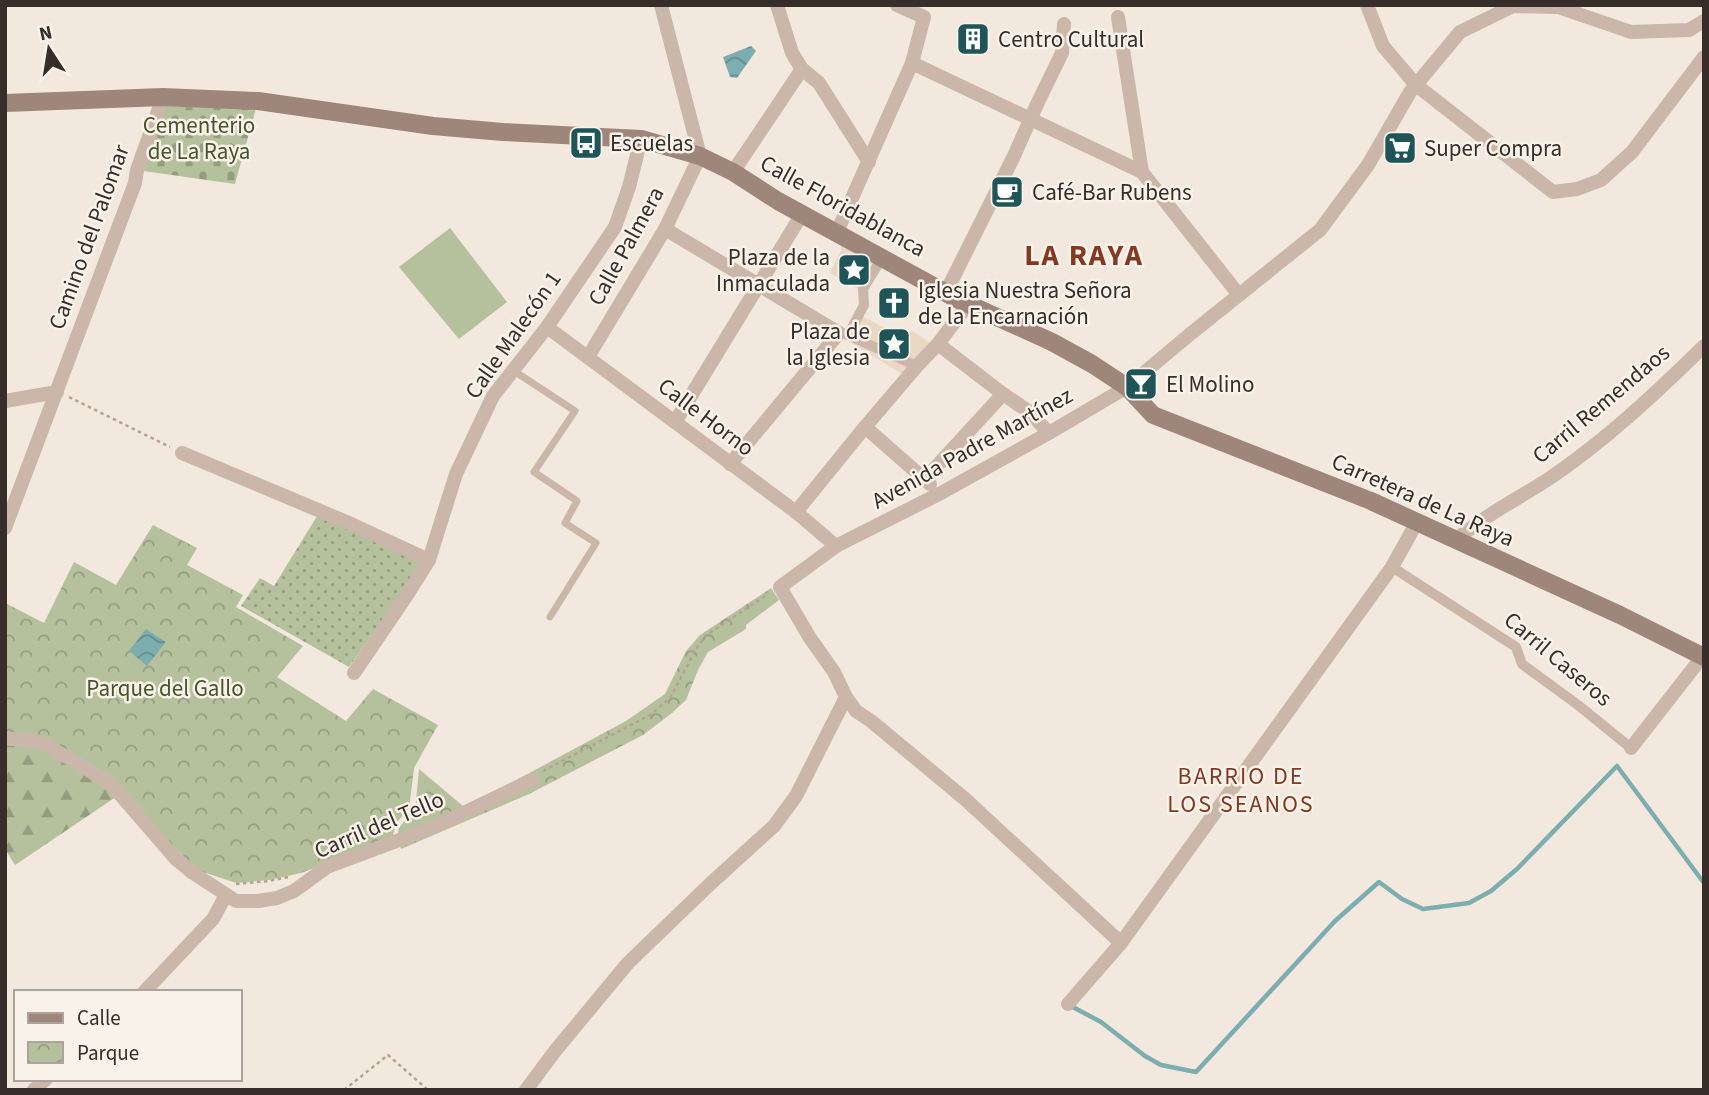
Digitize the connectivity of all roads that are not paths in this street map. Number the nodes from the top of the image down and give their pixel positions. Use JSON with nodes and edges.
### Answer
{"nodes":[{"id":1,"x":661,"y":5,"type":"edge"},
{"id":2,"x":777,"y":5,"type":"edge"},
{"id":3,"x":897,"y":5,"type":"edge"},
{"id":4,"x":1367,"y":5,"type":"edge"},
{"id":5,"x":1118,"y":17,"type":"dead end"},
{"id":6,"x":1704,"y":21,"type":"edge"},
{"id":7,"x":1064,"y":24,"type":"dead end"},
{"id":8,"x":1704,"y":57,"type":"edge"},
{"id":9,"x":912,"y":63,"type":"junction"},
{"id":10,"x":802,"y":69,"type":"junction"},
{"id":11,"x":1416,"y":85,"type":"junction"},
{"id":12,"x":163,"y":97,"type":"junction"},
{"id":13,"x":5,"y":103,"type":"edge"},
{"id":14,"x":1030,"y":119,"type":"junction"},
{"id":15,"x":641,"y":139,"type":"junction"},
{"id":16,"x":700,"y":156,"type":"junction"},
{"id":17,"x":869,"y":162,"type":"junction"},
{"id":18,"x":733,"y":172,"type":"junction"},
{"id":19,"x":1142,"y":172,"type":"junction"},
{"id":20,"x":802,"y":214,"type":"junction"},
{"id":21,"x":665,"y":229,"type":"junction"},
{"id":22,"x":836,"y":234,"type":"junction"},
{"id":23,"x":882,"y":258,"type":"junction"},
{"id":24,"x":759,"y":285,"type":"junction"},
{"id":25,"x":946,"y":292,"type":"junction"},
{"id":26,"x":1239,"y":295,"type":"junction"},
{"id":27,"x":968,"y":304,"type":"junction"},
{"id":28,"x":547,"y":327,"type":"junction"},
{"id":29,"x":844,"y":334,"type":"junction"},
{"id":30,"x":938,"y":344,"type":"junction"},
{"id":31,"x":1704,"y":346,"type":"edge"},
{"id":32,"x":589,"y":357,"type":"junction"},
{"id":33,"x":918,"y":366,"type":"junction"},
{"id":34,"x":514,"y":371,"type":"junction"},
{"id":35,"x":1127,"y":387,"type":"junction"},
{"id":36,"x":57,"y":392,"type":"junction"},
{"id":37,"x":1003,"y":394,"type":"junction"},
{"id":38,"x":5,"y":401,"type":"edge"},
{"id":39,"x":675,"y":422,"type":"junction"},
{"id":40,"x":865,"y":428,"type":"junction"},
{"id":41,"x":1049,"y":433,"type":"junction"},
{"id":42,"x":182,"y":453,"type":"road end"},
{"id":43,"x":730,"y":464,"type":"junction"},
{"id":44,"x":925,"y":479,"type":"junction"},
{"id":45,"x":941,"y":493,"type":"junction"},
{"id":46,"x":796,"y":512,"type":"junction"},
{"id":47,"x":1417,"y":522,"type":"junction"},
{"id":48,"x":5,"y":527,"type":"edge"},
{"id":49,"x":1456,"y":540,"type":"junction"},
{"id":50,"x":836,"y":546,"type":"junction"},
{"id":51,"x":429,"y":560,"type":"junction"},
{"id":52,"x":1392,"y":567,"type":"junction"},
{"id":53,"x":550,"y":617,"type":"dead end"},
{"id":54,"x":1703,"y":657,"type":"edge"},
{"id":55,"x":354,"y":673,"type":"dead end"},
{"id":56,"x":846,"y":697,"type":"junction"},
{"id":57,"x":5,"y":739,"type":"edge"},
{"id":58,"x":1631,"y":748,"type":"joint"},
{"id":59,"x":538,"y":776,"type":"road end"},
{"id":60,"x":231,"y":889,"type":"junction"},
{"id":61,"x":1121,"y":943,"type":"junction"},
{"id":62,"x":146,"y":990,"type":"edge"},
{"id":63,"x":1068,"y":1004,"type":"dead end"},
{"id":64,"x":526,"y":1090,"type":"edge"}],
"edges":[{"from":1,"to":16,"type":"street"},
{"from":2,"to":10,"type":"street"},
{"from":3,"to":9,"type":"street"},
{"from":4,"to":11,"type":"street"},
{"from":5,"to":19,"type":"street"},
{"from":6,"to":11,"type":"street","name":"Avenida Padre Martínez"},
{"from":7,"to":14,"type":"street"},
{"from":8,"to":11,"type":"street"},
{"from":9,"to":14,"type":"street"},
{"from":9,"to":17,"type":"street"},
{"from":10,"to":17,"type":"street"},
{"from":10,"to":18,"type":"street"},
{"from":11,"to":26,"type":"street","name":"Avenida Padre Martínez"},
{"from":12,"to":13,"type":"main road","name":"Calle Floridablanca"},
{"from":12,"to":15,"type":"main road","name":"Calle Floridablanca"},
{"from":12,"to":36,"type":"street","name":"Camino del Palomar"},
{"from":14,"to":19,"type":"street"},
{"from":14,"to":25,"type":"street"},
{"from":15,"to":16,"type":"main road","name":"Calle Floridablanca"},
{"from":15,"to":28,"type":"street","name":"Calle Malecón 1"},
{"from":16,"to":18,"type":"main road","name":"Calle Floridablanca"},
{"from":16,"to":21,"type":"street","name":"Calle Palmera"},
{"from":17,"to":22,"type":"street"},
{"from":18,"to":20,"type":"main road","name":"Calle Floridablanca"},
{"from":19,"to":26,"type":"street"},
{"from":20,"to":22,"type":"main road","name":"Calle Floridablanca"},
{"from":20,"to":24,"type":"street"},
{"from":21,"to":24,"type":"street"},
{"from":21,"to":32,"type":"street","name":"Calle Palmera"},
{"from":22,"to":23,"type":"main road","name":"Calle Floridablanca"},
{"from":23,"to":25,"type":"main road","name":"Calle Floridablanca"},
{"from":23,"to":29,"type":"street"},
{"from":24,"to":29,"type":"street"},
{"from":24,"to":39,"type":"street"},
{"from":25,"to":27,"type":"main road","name":"Calle Floridablanca"},
{"from":26,"to":35,"type":"street","name":"Avenida Padre Martínez"},
{"from":27,"to":30,"type":"street"},
{"from":27,"to":35,"type":"main road","name":"Calle Floridablanca"},
{"from":28,"to":32,"type":"street","name":"Calle Horno"},
{"from":28,"to":34,"type":"street","name":"Calle Malecón 1"},
{"from":29,"to":33,"type":"street"},
{"from":29,"to":43,"type":"street"},
{"from":30,"to":33,"type":"street"},
{"from":30,"to":37,"type":"street"},
{"from":31,"to":49,"type":"street","name":"Carril Remendaos"},
{"from":32,"to":39,"type":"street","name":"Calle Horno"},
{"from":33,"to":40,"type":"street"},
{"from":34,"to":51,"type":"street","name":"Calle Malecón 1"},
{"from":34,"to":53,"type":"lane"},
{"from":35,"to":41,"type":"street","name":"Avenida Padre Martínez"},
{"from":35,"to":47,"type":"main road","name":"Carretera de La Raya"},
{"from":36,"to":38,"type":"street"},
{"from":36,"to":48,"type":"street","name":"Camino del Palomar"},
{"from":37,"to":41,"type":"street"},
{"from":37,"to":44,"type":"street"},
{"from":39,"to":43,"type":"street","name":"Calle Horno"},
{"from":40,"to":44,"type":"street"},
{"from":40,"to":46,"type":"street"},
{"from":41,"to":45,"type":"street","name":"Avenida Padre Martínez"},
{"from":42,"to":51,"type":"street"},
{"from":43,"to":46,"type":"street","name":"Calle Horno"},
{"from":44,"to":45,"type":"street"},
{"from":45,"to":50,"type":"street","name":"Avenida Padre Martínez"},
{"from":46,"to":50,"type":"street","name":"Calle Horno"},
{"from":47,"to":49,"type":"main road","name":"Carretera de La Raya"},
{"from":47,"to":52,"type":"street"},
{"from":49,"to":54,"type":"main road","name":"Carretera de La Raya"},
{"from":50,"to":56,"type":"street","name":"Avenida Padre Martínez"},
{"from":51,"to":55,"type":"street","name":"Calle Malecón 1"},
{"from":52,"to":58,"type":"street","name":"Carril Caseros"},
{"from":52,"to":61,"type":"street"},
{"from":54,"to":58,"type":"street","name":"Carril Caseros"},
{"from":56,"to":61,"type":"street"},
{"from":56,"to":64,"type":"street"},
{"from":57,"to":60,"type":"street","name":"Carril del Tello"},
{"from":59,"to":60,"type":"street","name":"Carril del Tello"},
{"from":60,"to":62,"type":"street"},
{"from":61,"to":63,"type":"street"}]}
